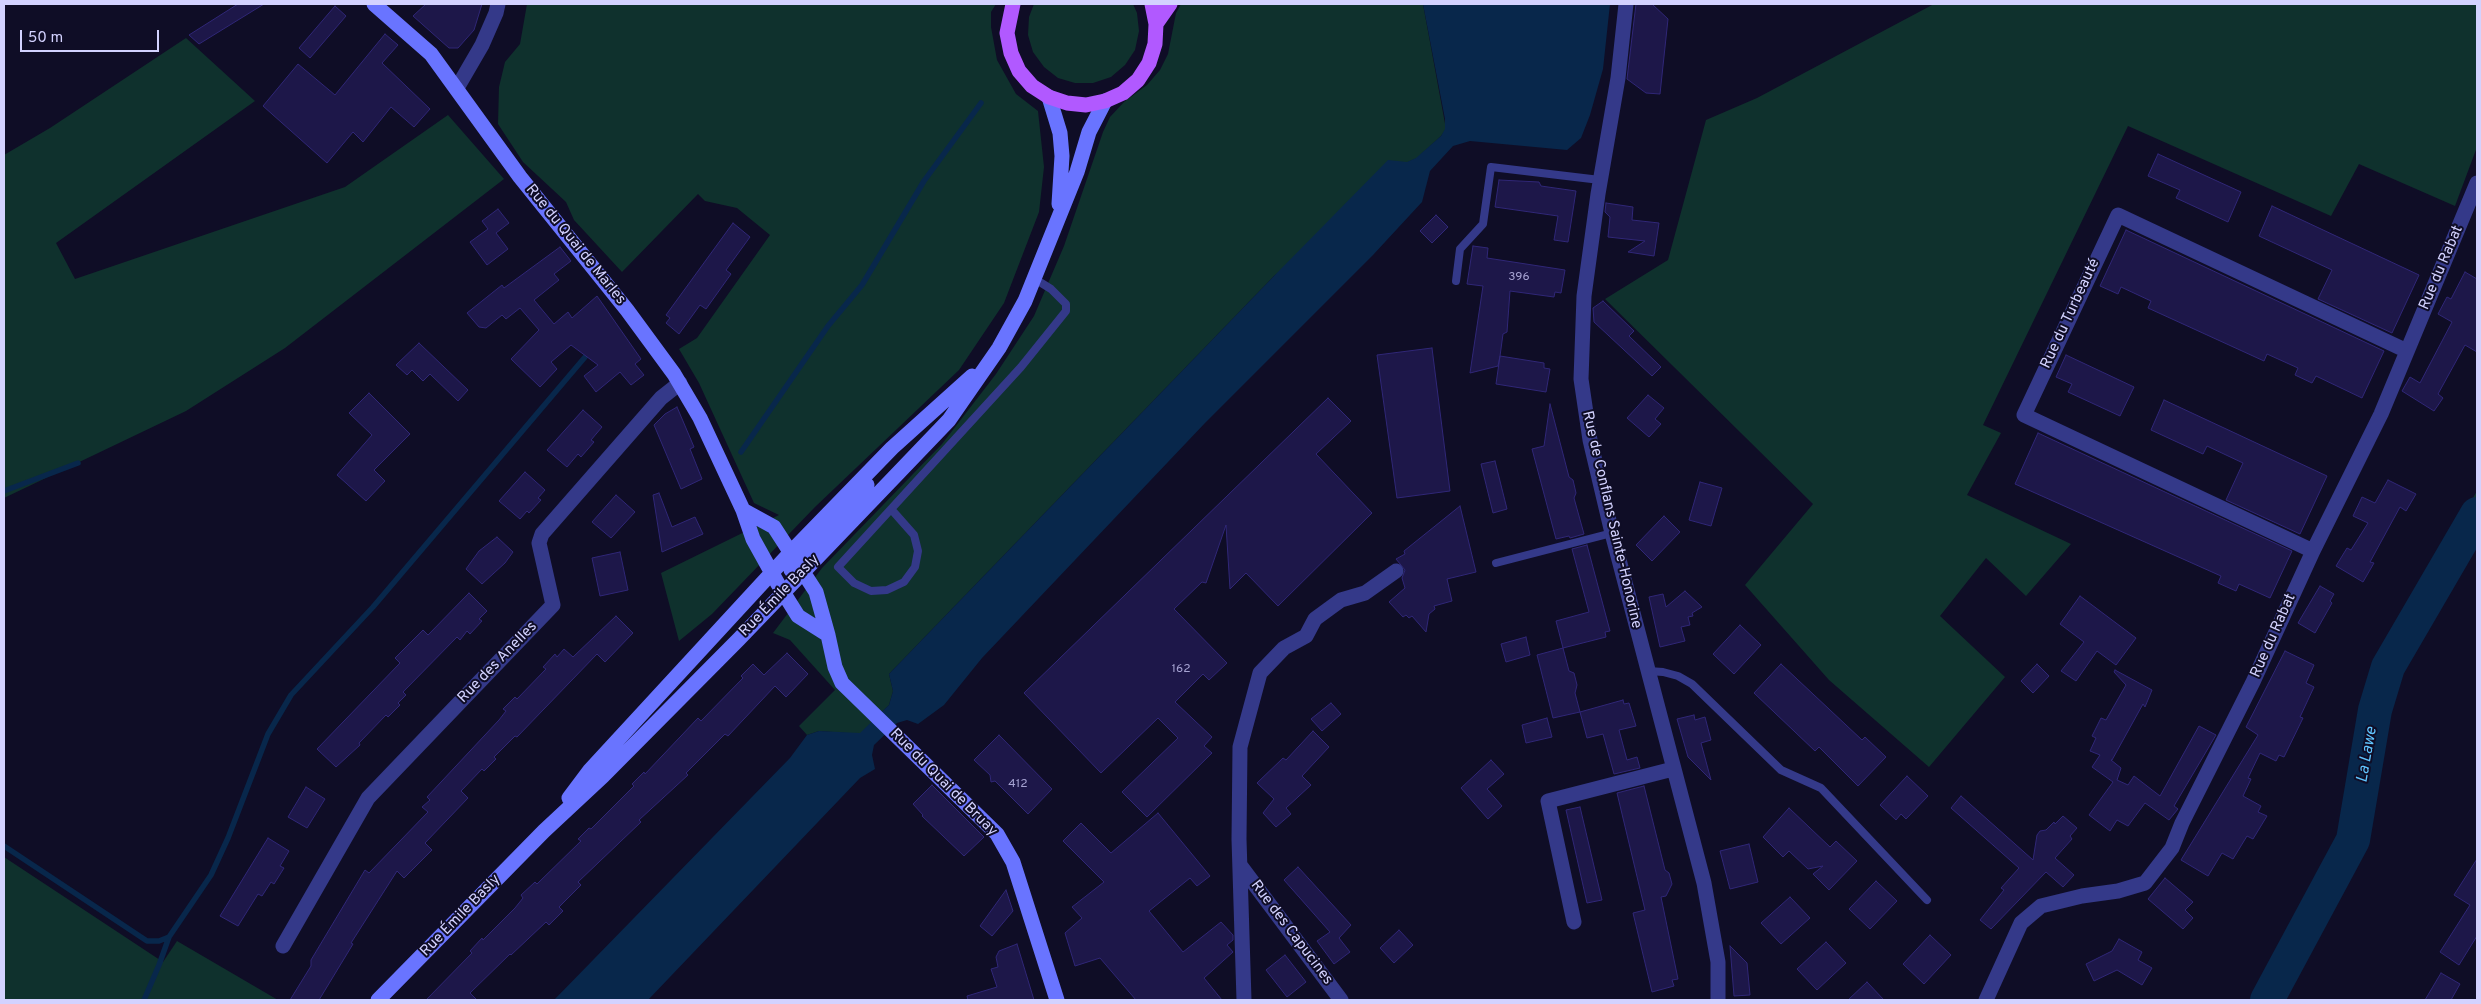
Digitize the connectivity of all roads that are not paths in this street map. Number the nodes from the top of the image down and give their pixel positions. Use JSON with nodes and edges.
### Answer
{"nodes":[{"id":1,"x":374,"y":4,"type":"edge"},
{"id":2,"x":498,"y":4,"type":"edge"},
{"id":3,"x":1152,"y":4,"type":"edge"},
{"id":4,"x":1170,"y":4,"type":"edge"},
{"id":5,"x":1626,"y":4,"type":"edge"},
{"id":6,"x":1008,"y":7,"type":"edge"},
{"id":7,"x":1156,"y":24,"type":"junction"},
{"id":8,"x":457,"y":88,"type":"junction"},
{"id":9,"x":1049,"y":97,"type":"junction"},
{"id":10,"x":1105,"y":101,"type":"junction"},
{"id":11,"x":1600,"y":180,"type":"junction"},
{"id":12,"x":2477,"y":183,"type":"edge"},
{"id":13,"x":1058,"y":216,"type":"junction"},
{"id":14,"x":1035,"y":279,"type":"junction"},
{"id":15,"x":1456,"y":281,"type":"dead end"},
{"id":16,"x":999,"y":348,"type":"junction"},
{"id":17,"x":2407,"y":351,"type":"junction"},
{"id":18,"x":680,"y":383,"type":"junction"},
{"id":19,"x":891,"y":509,"type":"junction"},
{"id":20,"x":743,"y":510,"type":"junction"},
{"id":21,"x":1612,"y":533,"type":"junction"},
{"id":22,"x":2313,"y":551,"type":"junction"},
{"id":23,"x":797,"y":563,"type":"junction"},
{"id":24,"x":1496,"y":563,"type":"dead end"},
{"id":25,"x":1396,"y":571,"type":"dead end"},
{"id":26,"x":780,"y":582,"type":"junction"},
{"id":27,"x":828,"y":635,"type":"junction"},
{"id":28,"x":1648,"y":672,"type":"junction"},
{"id":29,"x":1673,"y":769,"type":"junction"},
{"id":30,"x":544,"y":831,"type":"junction"},
{"id":31,"x":1240,"y":865,"type":"junction"},
{"id":32,"x":1928,"y":900,"type":"dead end"},
{"id":33,"x":1574,"y":922,"type":"dead end"},
{"id":34,"x":283,"y":946,"type":"dead end"},
{"id":35,"x":378,"y":1000,"type":"edge"},
{"id":36,"x":1057,"y":1000,"type":"edge"},
{"id":37,"x":1244,"y":1000,"type":"edge"},
{"id":38,"x":1341,"y":1000,"type":"edge"},
{"id":39,"x":1718,"y":1000,"type":"edge"},
{"id":40,"x":1986,"y":1000,"type":"edge"}],
"edges":[{"from":1,"to":8,"type":"main road","name":"Rue du Quai de Marles"},
{"from":2,"to":8,"type":"street"},
{"from":3,"to":7,"type":"main road"},
{"from":4,"to":7,"type":"main road"},
{"from":5,"to":11,"type":"street","name":"Rue de Conflans Sainte-Honorine"},
{"from":6,"to":9,"type":"main road"},
{"from":7,"to":10,"type":"main road"},
{"from":8,"to":18,"type":"main road","name":"Rue du Quai de Marles"},
{"from":9,"to":10,"type":"main road"},
{"from":9,"to":13,"type":"main road"},
{"from":10,"to":13,"type":"main road"},
{"from":11,"to":15,"type":"lane"},
{"from":11,"to":21,"type":"street","name":"Rue de Conflans Sainte-Honorine"},
{"from":12,"to":17,"type":"street","name":"Rue du Rabat"},
{"from":13,"to":14,"type":"main road","name":"Rue Émile Basly"},
{"from":14,"to":16,"type":"main road","name":"Rue Émile Basly"},
{"from":14,"to":19,"type":"lane"},
{"from":16,"to":23,"type":"main road","name":"Rue Émile Basly"},
{"from":16,"to":23,"type":"main road","name":"Rue Émile Basly"},
{"from":17,"to":22,"type":"street","name":"Rue du Rabat"},
{"from":17,"to":22,"type":"street","name":"Rue du Turbeauté"},
{"from":18,"to":20,"type":"main road","name":"Rue du Quai de Marles"},
{"from":18,"to":34,"type":"street","name":"Rue des Anelles"},
{"from":19,"to":19,"type":"lane"},
{"from":20,"to":23,"type":"main road"},
{"from":20,"to":26,"type":"main road"},
{"from":21,"to":24,"type":"lane"},
{"from":21,"to":28,"type":"street","name":"Rue de Conflans Sainte-Honorine"},
{"from":22,"to":40,"type":"street","name":"Rue du Rabat"},
{"from":23,"to":26,"type":"main road"},
{"from":23,"to":27,"type":"main road","name":"Rue du Quai de Bruay"},
{"from":25,"to":31,"type":"street","name":"Rue des Capucines"},
{"from":26,"to":27,"type":"main road"},
{"from":26,"to":30,"type":"main road","name":"Rue Émile Basly"},
{"from":26,"to":30,"type":"main road","name":"Rue Émile Basly"},
{"from":27,"to":36,"type":"main road","name":"Rue du Quai de Bruay"},
{"from":28,"to":29,"type":"street","name":"Rue de Conflans Sainte-Honorine"},
{"from":28,"to":32,"type":"lane"},
{"from":29,"to":33,"type":"street"},
{"from":29,"to":39,"type":"street","name":"Rue de Conflans Sainte-Honorine"},
{"from":30,"to":35,"type":"main road","name":"Rue Émile Basly"},
{"from":31,"to":37,"type":"street","name":"Rue des Capucines"},
{"from":31,"to":38,"type":"street","name":"Rue des Capucines"}]}
